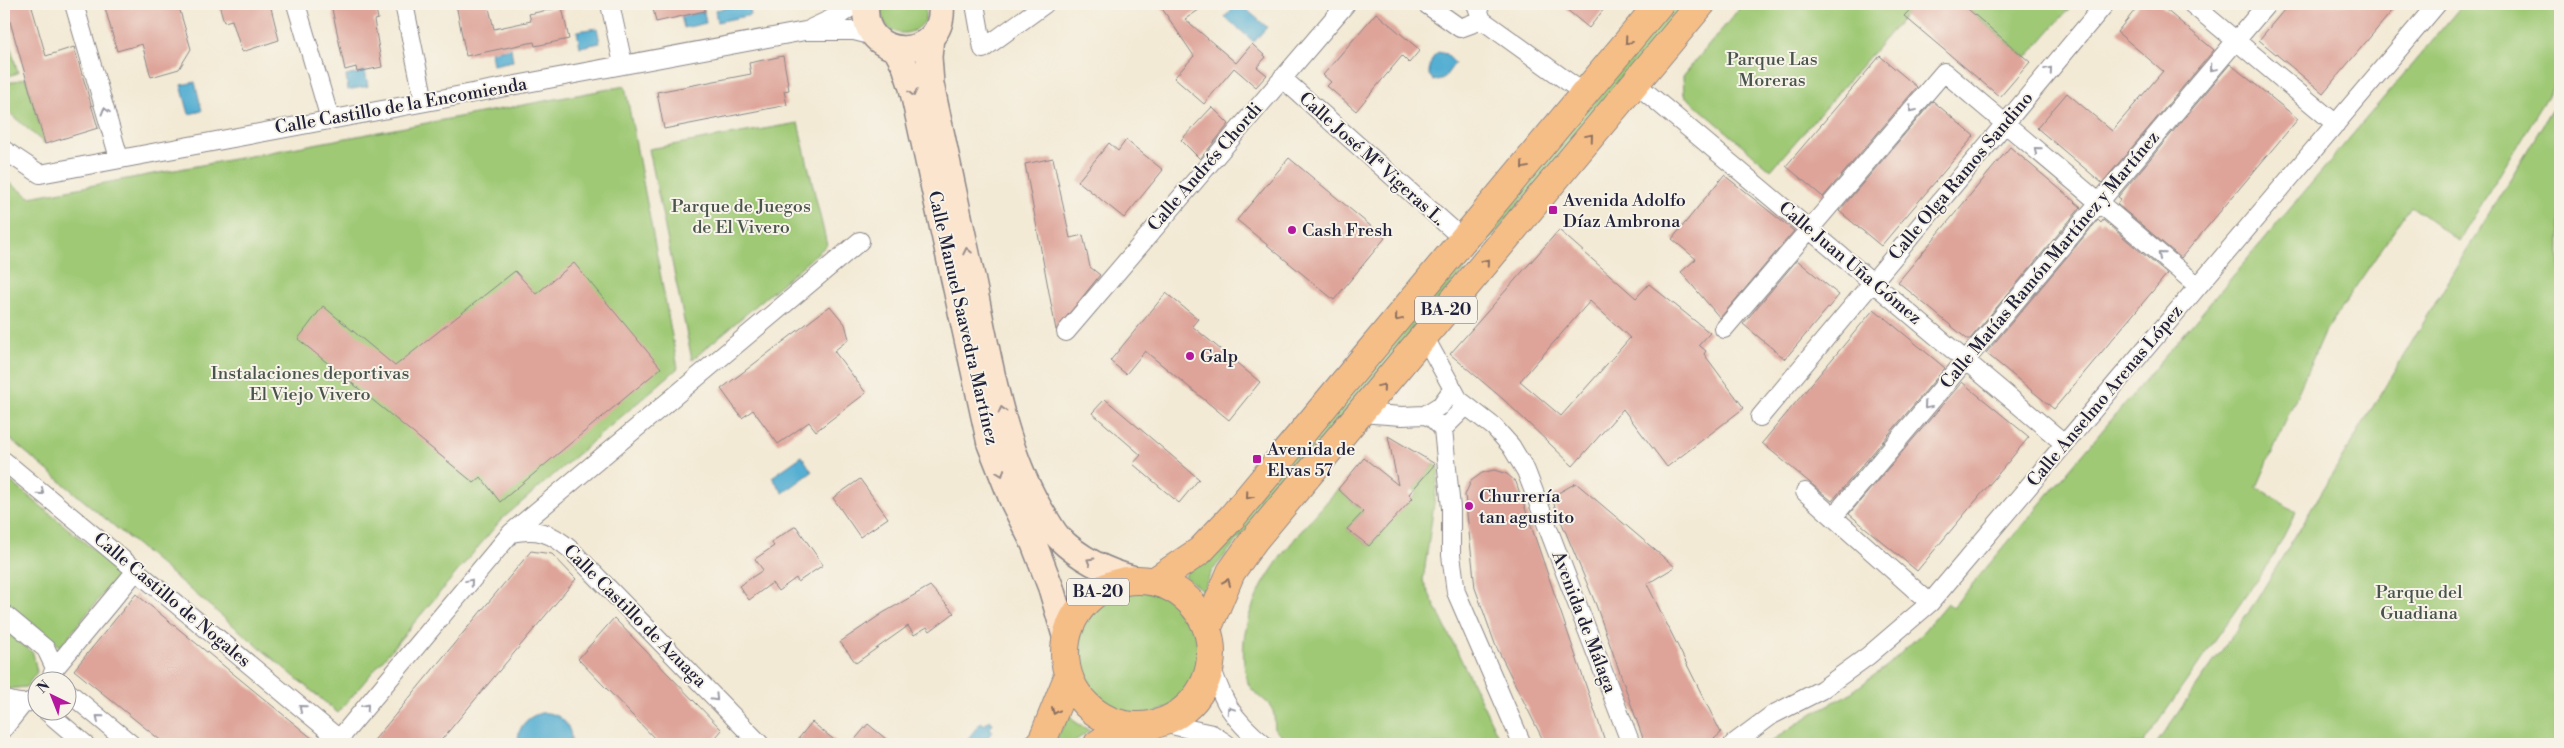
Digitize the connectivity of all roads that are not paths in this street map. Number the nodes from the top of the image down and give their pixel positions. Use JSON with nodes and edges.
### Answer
{"nodes":[{"id":1,"x":74,"y":4,"type":"edge"},
{"id":2,"x":296,"y":4,"type":"edge"},
{"id":3,"x":404,"y":4,"type":"edge"},
{"id":4,"x":610,"y":4,"type":"edge"},
{"id":5,"x":856,"y":4,"type":"edge"},
{"id":6,"x":866,"y":4,"type":"edge"},
{"id":7,"x":941,"y":4,"type":"edge"},
{"id":8,"x":975,"y":4,"type":"edge"},
{"id":9,"x":1044,"y":4,"type":"edge"},
{"id":10,"x":1346,"y":4,"type":"edge"},
{"id":11,"x":1426,"y":4,"type":"edge"},
{"id":12,"x":1660,"y":4,"type":"edge"},
{"id":13,"x":1701,"y":4,"type":"edge"},
{"id":14,"x":2105,"y":4,"type":"edge"},
{"id":15,"x":2192,"y":4,"type":"edge"},
{"id":16,"x":2267,"y":4,"type":"edge"},
{"id":17,"x":2437,"y":4,"type":"edge"},
{"id":18,"x":1479,"y":12,"type":"edge"},
{"id":19,"x":804,"y":31,"type":"junction"},
{"id":20,"x":931,"y":37,"type":"junction"},
{"id":21,"x":2236,"y":40,"type":"junction"},
{"id":22,"x":884,"y":42,"type":"junction"},
{"id":23,"x":623,"y":64,"type":"junction"},
{"id":24,"x":1282,"y":78,"type":"junction"},
{"id":25,"x":1635,"y":83,"type":"junction"},
{"id":26,"x":1585,"y":94,"type":"junction"},
{"id":27,"x":424,"y":101,"type":"junction"},
{"id":28,"x":330,"y":119,"type":"junction"},
{"id":29,"x":2005,"y":124,"type":"junction"},
{"id":30,"x":2336,"y":124,"type":"junction"},
{"id":31,"x":4,"y":150,"type":"edge"},
{"id":32,"x":118,"y":158,"type":"junction"},
{"id":33,"x":2099,"y":203,"type":"junction"},
{"id":34,"x":1810,"y":230,"type":"junction"},
{"id":35,"x":1463,"y":240,"type":"junction"},
{"id":36,"x":860,"y":241,"type":"dead end"},
{"id":37,"x":1872,"y":282,"type":"junction"},
{"id":38,"x":2198,"y":286,"type":"junction"},
{"id":39,"x":1724,"y":329,"type":"dead end"},
{"id":40,"x":1066,"y":332,"type":"dead end"},
{"id":41,"x":1424,"y":336,"type":"junction"},
{"id":42,"x":1965,"y":360,"type":"junction"},
{"id":43,"x":1452,"y":390,"type":"junction"},
{"id":44,"x":1466,"y":406,"type":"junction"},
{"id":45,"x":1360,"y":413,"type":"junction"},
{"id":46,"x":1425,"y":415,"type":"junction"},
{"id":47,"x":1760,"y":417,"type":"dead end"},
{"id":48,"x":1443,"y":429,"type":"junction"},
{"id":49,"x":2065,"y":444,"type":"junction"},
{"id":50,"x":4,"y":461,"type":"edge"},
{"id":51,"x":1805,"y":492,"type":"dead end"},
{"id":52,"x":1833,"y":517,"type":"junction"},
{"id":53,"x":511,"y":533,"type":"junction"},
{"id":54,"x":136,"y":571,"type":"junction"},
{"id":55,"x":1145,"y":580,"type":"junction"},
{"id":56,"x":1930,"y":603,"type":"junction"},
{"id":57,"x":4,"y":614,"type":"edge"},
{"id":58,"x":1208,"y":627,"type":"junction"},
{"id":59,"x":1066,"y":640,"type":"junction"},
{"id":60,"x":1211,"y":666,"type":"junction"},
{"id":61,"x":51,"y":670,"type":"edge"},
{"id":62,"x":58,"y":670,"type":"edge"},
{"id":63,"x":1068,"y":677,"type":"junction"},
{"id":64,"x":4,"y":699,"type":"edge"},
{"id":65,"x":78,"y":700,"type":"edge"},
{"id":66,"x":28,"y":702,"type":"edge"},
{"id":67,"x":28,"y":709,"type":"edge"},
{"id":68,"x":56,"y":720,"type":"edge"},
{"id":69,"x":1162,"y":723,"type":"junction"},
{"id":70,"x":1125,"y":726,"type":"junction"},
{"id":71,"x":4,"y":728,"type":"edge"},
{"id":72,"x":742,"y":738,"type":"edge"},
{"id":73,"x":337,"y":742,"type":"edge"},
{"id":74,"x":85,"y":744,"type":"edge"},
{"id":75,"x":131,"y":744,"type":"edge"},
{"id":76,"x":760,"y":744,"type":"edge"},
{"id":77,"x":1039,"y":744,"type":"edge"},
{"id":78,"x":1098,"y":744,"type":"edge"},
{"id":79,"x":1227,"y":744,"type":"edge"},
{"id":80,"x":1263,"y":744,"type":"edge"},
{"id":81,"x":1522,"y":744,"type":"edge"},
{"id":82,"x":1631,"y":744,"type":"edge"},
{"id":83,"x":1733,"y":744,"type":"edge"}],
"edges":[{"from":32,"to":1,"type":"street","one_way":true},
{"from":2,"to":28,"type":"street"},
{"from":3,"to":27,"type":"street"},
{"from":4,"to":23,"type":"street"},
{"from":5,"to":19,"type":"street","name":"Calle Castillo de la Encomienda"},
{"from":6,"to":22,"type":"main road","name":"Calle Manuel Saavedra Martínez"},
{"from":7,"to":20,"type":"main road"},
{"from":8,"to":9,"type":"street"},
{"from":10,"to":24,"type":"street","name":"Calle Andrés Chordi"},
{"from":11,"to":18,"type":"street"},
{"from":12,"to":26,"type":"highway","number":"BA-20","one_way":true},
{"from":13,"to":25,"type":"highway","number":"BA-20"},
{"from":29,"to":14,"type":"street","name":"Calle Olga Ramos Sandino","one_way":true},
{"from":15,"to":21,"type":"street"},
{"from":16,"to":21,"type":"street","name":"Calle Matías Ramón Martínez y Martínez"},
{"from":17,"to":30,"type":"street","name":"Calle Anselmo Arenas López"},
{"from":18,"to":26,"type":"street"},
{"from":19,"to":22,"type":"street","name":"Calle Castillo de la Encomienda"},
{"from":19,"to":23,"type":"street","name":"Calle Castillo de la Encomienda"},
{"from":20,"to":22,"type":"main road"},
{"from":55,"to":20,"type":"main road","name":"Calle Manuel Saavedra Martínez","one_way":true},
{"from":21,"to":30,"type":"street"},
{"from":21,"to":33,"type":"street","name":"Calle Matías Ramón Martínez y Martínez","one_way":true},
{"from":22,"to":59,"type":"main road","name":"Calle Manuel Saavedra Martínez","one_way":true},
{"from":23,"to":27,"type":"street","name":"Calle Castillo de la Encomienda"},
{"from":24,"to":35,"type":"street","name":"Calle José Mª Vigeras L."},
{"from":24,"to":40,"type":"street","name":"Calle Andrés Chordi"},
{"from":25,"to":34,"type":"street","name":"Calle Juan Uña Gómez"},
{"from":41,"to":25,"type":"highway","number":"BA-20","one_way":true},
{"from":26,"to":35,"type":"highway","number":"BA-20","one_way":true},
{"from":27,"to":28,"type":"street","name":"Calle Castillo de la Encomienda"},
{"from":28,"to":32,"type":"street","name":"Calle Castillo de la Encomienda"},
{"from":33,"to":29,"type":"street","one_way":true},
{"from":29,"to":34,"type":"street","one_way":true},
{"from":29,"to":37,"type":"street","name":"Calle Olga Ramos Sandino"},
{"from":30,"to":38,"type":"street","name":"Calle Anselmo Arenas López"},
{"from":31,"to":32,"type":"street","name":"Calle Castillo de la Encomienda"},
{"from":38,"to":33,"type":"street","one_way":true},
{"from":33,"to":42,"type":"street","name":"Calle Matías Ramón Martínez y Martínez"},
{"from":34,"to":37,"type":"street","name":"Calle Juan Uña Gómez"},
{"from":34,"to":39,"type":"street"},
{"from":35,"to":55,"type":"highway","number":"BA-20","one_way":true},
{"from":36,"to":53,"type":"street"},
{"from":37,"to":42,"type":"street","name":"Calle Juan Uña Gómez"},
{"from":37,"to":47,"type":"street","name":"Calle Olga Ramos Sandino"},
{"from":38,"to":49,"type":"street","name":"Calle Anselmo Arenas López"},
{"from":41,"to":43,"type":"street","name":"Avenida de Málaga"},
{"from":45,"to":41,"type":"highway","number":"BA-20","one_way":true},
{"from":42,"to":49,"type":"street","name":"Calle Juan Uña Gómez"},
{"from":42,"to":52,"type":"street","name":"Calle Matías Ramón Martínez y Martínez","one_way":true},
{"from":43,"to":44,"type":"street","name":"Avenida de Málaga"},
{"from":43,"to":46,"type":"street"},
{"from":44,"to":48,"type":"street"},
{"from":44,"to":82,"type":"street","name":"Avenida de Málaga"},
{"from":45,"to":46,"type":"street"},
{"from":58,"to":45,"type":"highway","number":"BA-20","one_way":true},
{"from":46,"to":48,"type":"street"},
{"from":48,"to":81,"type":"street"},
{"from":49,"to":56,"type":"street","name":"Calle Anselmo Arenas López"},
{"from":50,"to":54,"type":"street","name":"Calle Castillo de Nogales","one_way":true},
{"from":51,"to":52,"type":"street"},
{"from":52,"to":56,"type":"street"},
{"from":53,"to":72,"type":"street","name":"Calle Castillo de Azuaga","one_way":true},
{"from":73,"to":53,"type":"street","one_way":true},
{"from":54,"to":62,"type":"street"},
{"from":73,"to":54,"type":"street","name":"Calle Castillo de Nogales","one_way":true},
{"from":55,"to":58,"type":"highway","number":"BA-20"},
{"from":55,"to":59,"type":"highway","number":"BA-20"},
{"from":56,"to":83,"type":"street","name":"Calle Anselmo Arenas López"},
{"from":57,"to":61,"type":"street"},
{"from":58,"to":60,"type":"highway","number":"BA-20"},
{"from":59,"to":63,"type":"highway","number":"BA-20"},
{"from":60,"to":69,"type":"highway","number":"BA-20"},
{"from":80,"to":60,"type":"street","one_way":true},
{"from":63,"to":70,"type":"highway","number":"BA-20"},
{"from":63,"to":77,"type":"highway","number":"BA-20","one_way":true},
{"from":64,"to":66,"type":"street"},
{"from":75,"to":65,"type":"street","one_way":true},
{"from":67,"to":71,"type":"street"},
{"from":68,"to":74,"type":"street"},
{"from":69,"to":70,"type":"highway","number":"BA-20"},
{"from":69,"to":79,"type":"street"},
{"from":70,"to":78,"type":"highway"},
{"from":72,"to":76,"type":"street","name":"Calle Castillo de Azuaga"}]}
